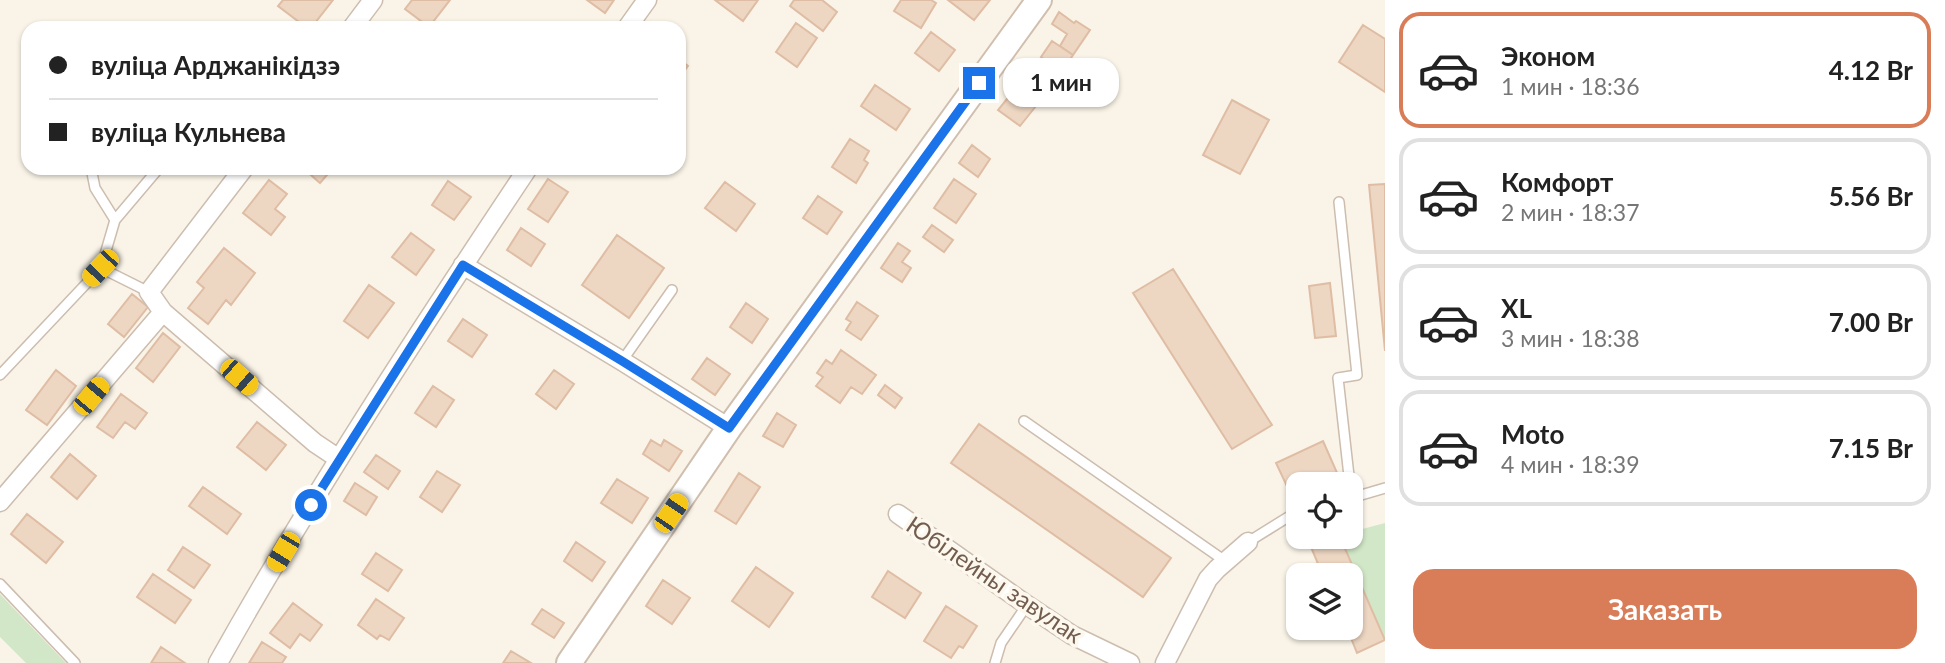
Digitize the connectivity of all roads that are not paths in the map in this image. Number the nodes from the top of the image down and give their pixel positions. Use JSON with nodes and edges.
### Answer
{"nodes":[{"id":1,"x":373,"y":0,"type":"edge"},
{"id":2,"x":647,"y":0,"type":"edge"},
{"id":3,"x":1039,"y":0,"type":"edge"},
{"id":4,"x":357,"y":21,"type":"edge"},
{"id":5,"x":632,"y":21,"type":"edge"},
{"id":6,"x":92,"y":175,"type":"edge"},
{"id":7,"x":153,"y":175,"type":"edge"},
{"id":8,"x":239,"y":175,"type":"edge"},
{"id":9,"x":523,"y":175,"type":"edge"},
{"id":10,"x":1339,"y":202,"type":"dead end"},
{"id":11,"x":115,"y":220,"type":"junction"},
{"id":12,"x":463,"y":265,"type":"junction"},
{"id":13,"x":100,"y":268,"type":"junction"},
{"id":14,"x":672,"y":290,"type":"dead end"},
{"id":15,"x":149,"y":292,"type":"junction"},
{"id":16,"x":163,"y":312,"type":"junction"},
{"id":17,"x":622,"y":361,"type":"junction"},
{"id":18,"x":0,"y":375,"type":"edge"},
{"id":19,"x":1024,"y":421,"type":"dead end"},
{"id":20,"x":729,"y":428,"type":"junction"},
{"id":21,"x":339,"y":459,"type":"junction"},
{"id":22,"x":1349,"y":472,"type":"edge"},
{"id":23,"x":1385,"y":488,"type":"edge"},
{"id":24,"x":1363,"y":494,"type":"edge"},
{"id":25,"x":0,"y":503,"type":"edge"},
{"id":26,"x":898,"y":514,"type":"dead end"},
{"id":27,"x":1286,"y":520,"type":"edge"},
{"id":28,"x":1248,"y":542,"type":"joint"},
{"id":29,"x":1225,"y":561,"type":"junction"},
{"id":30,"x":0,"y":584,"type":"edge"},
{"id":31,"x":1027,"y":605,"type":"junction"},
{"id":32,"x":75,"y":663,"type":"edge"},
{"id":33,"x":218,"y":663,"type":"edge"},
{"id":34,"x":569,"y":663,"type":"edge"},
{"id":35,"x":995,"y":663,"type":"edge"},
{"id":36,"x":1130,"y":663,"type":"edge"},
{"id":37,"x":1165,"y":663,"type":"edge"}],
"edges":[{"from":1,"to":4,"type":"street"},
{"from":2,"to":5,"type":"street"},
{"from":3,"to":20,"type":"street"},
{"from":6,"to":11,"type":"lane"},
{"from":7,"to":11,"type":"lane"},
{"from":8,"to":15,"type":"street"},
{"from":9,"to":12,"type":"street"},
{"from":10,"to":22,"type":"lane"},
{"from":11,"to":13,"type":"lane"},
{"from":12,"to":17,"type":"street"},
{"from":12,"to":21,"type":"street"},
{"from":13,"to":15,"type":"lane"},
{"from":13,"to":18,"type":"lane"},
{"from":14,"to":17,"type":"lane"},
{"from":15,"to":16,"type":"street"},
{"from":16,"to":21,"type":"street"},
{"from":16,"to":25,"type":"street"},
{"from":17,"to":20,"type":"street"},
{"from":19,"to":29,"type":"lane"},
{"from":20,"to":34,"type":"street"},
{"from":21,"to":33,"type":"street"},
{"from":23,"to":24,"type":"lane"},
{"from":26,"to":31,"type":"street","name":"Юбілейны завулак"},
{"from":27,"to":28,"type":"lane"},
{"from":28,"to":29,"type":"street"},
{"from":29,"to":37,"type":"street"},
{"from":30,"to":32,"type":"lane"},
{"from":31,"to":35,"type":"lane"},
{"from":31,"to":36,"type":"street","name":"Юбілейны завулак"}]}
